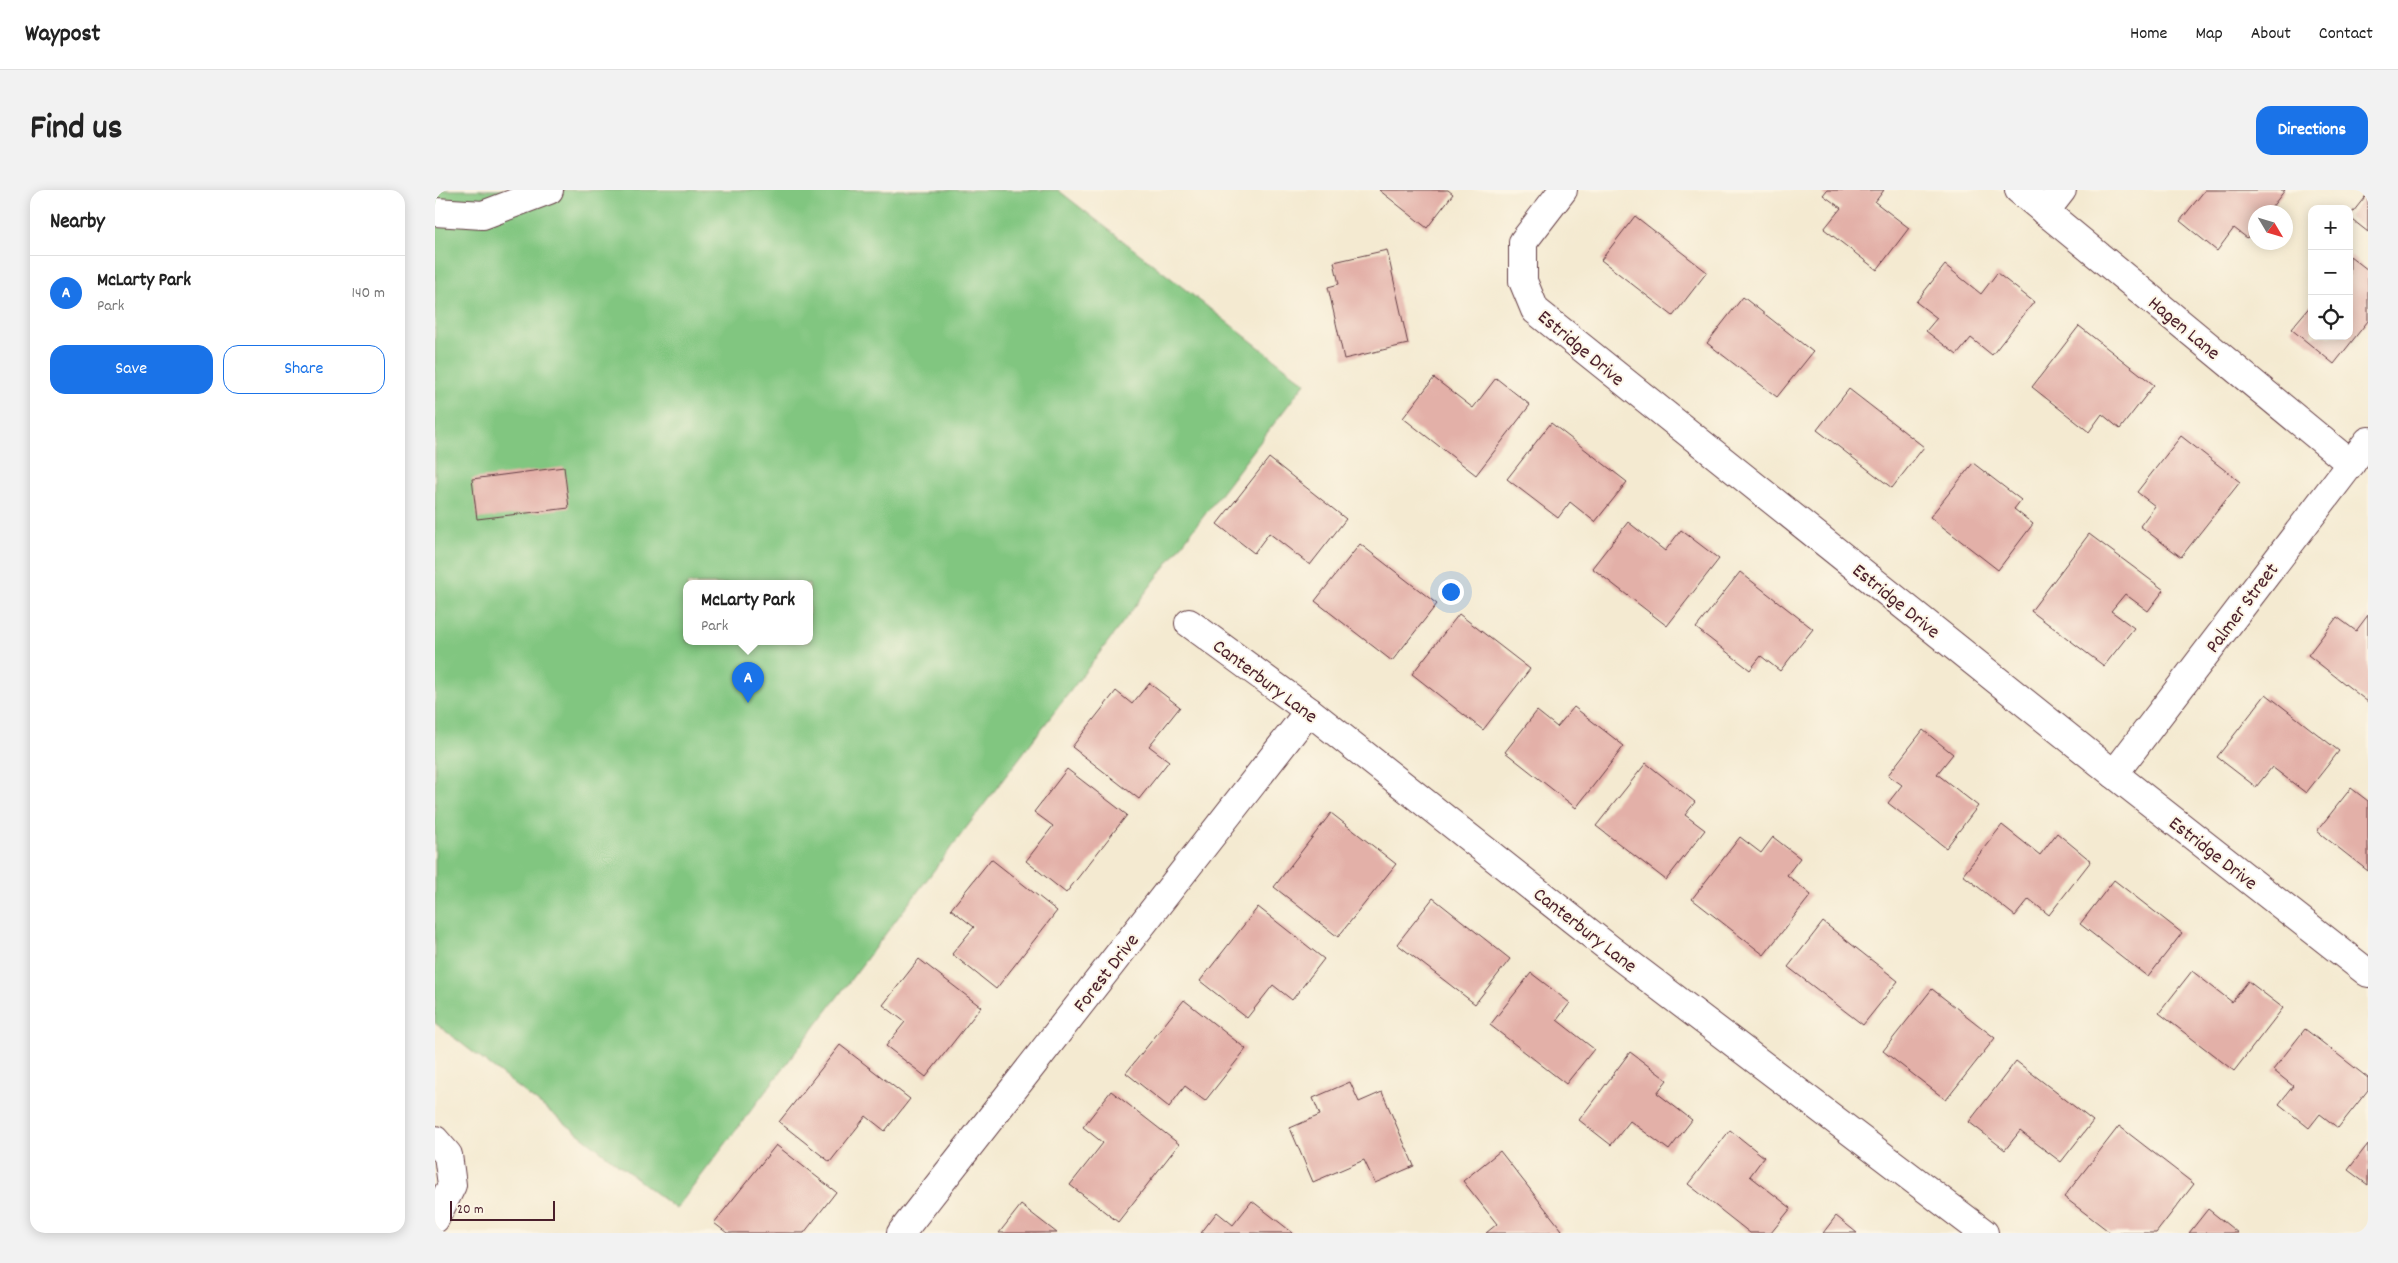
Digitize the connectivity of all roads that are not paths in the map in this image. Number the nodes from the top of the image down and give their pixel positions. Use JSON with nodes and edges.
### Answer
{"nodes":[{"id":1,"x":549,"y":190,"type":"edge"},
{"id":2,"x":1563,"y":190,"type":"edge"},
{"id":3,"x":2019,"y":190,"type":"edge"},
{"id":4,"x":2062,"y":190,"type":"edge"},
{"id":5,"x":435,"y":212,"type":"edge"},
{"id":6,"x":2045,"y":212,"type":"junction"},
{"id":7,"x":2368,"y":441,"type":"edge"},
{"id":8,"x":2351,"y":464,"type":"junction"},
{"id":9,"x":1189,"y":624,"type":"dead end"},
{"id":10,"x":1309,"y":711,"type":"junction"},
{"id":11,"x":2114,"y":774,"type":"junction"},
{"id":12,"x":2368,"y":973,"type":"edge"},
{"id":13,"x":435,"y":1140,"type":"edge"},
{"id":14,"x":435,"y":1219,"type":"edge"},
{"id":15,"x":901,"y":1233,"type":"edge"},
{"id":16,"x":1984,"y":1233,"type":"edge"}],
"edges":[{"from":1,"to":5,"type":"street"},
{"from":2,"to":11,"type":"street","name":"Estridge Drive"},
{"from":3,"to":6,"type":"street","name":"Hagen Lane"},
{"from":4,"to":6,"type":"street"},
{"from":6,"to":8,"type":"street","name":"Hagen Lane"},
{"from":7,"to":8,"type":"street","name":"Palmer Street"},
{"from":8,"to":11,"type":"street","name":"Palmer Street"},
{"from":9,"to":10,"type":"street","name":"Canterbury Lane"},
{"from":10,"to":15,"type":"street","name":"Forest Drive"},
{"from":10,"to":16,"type":"street","name":"Canterbury Lane"},
{"from":11,"to":12,"type":"street","name":"Estridge Drive"},
{"from":13,"to":14,"type":"street"}]}
